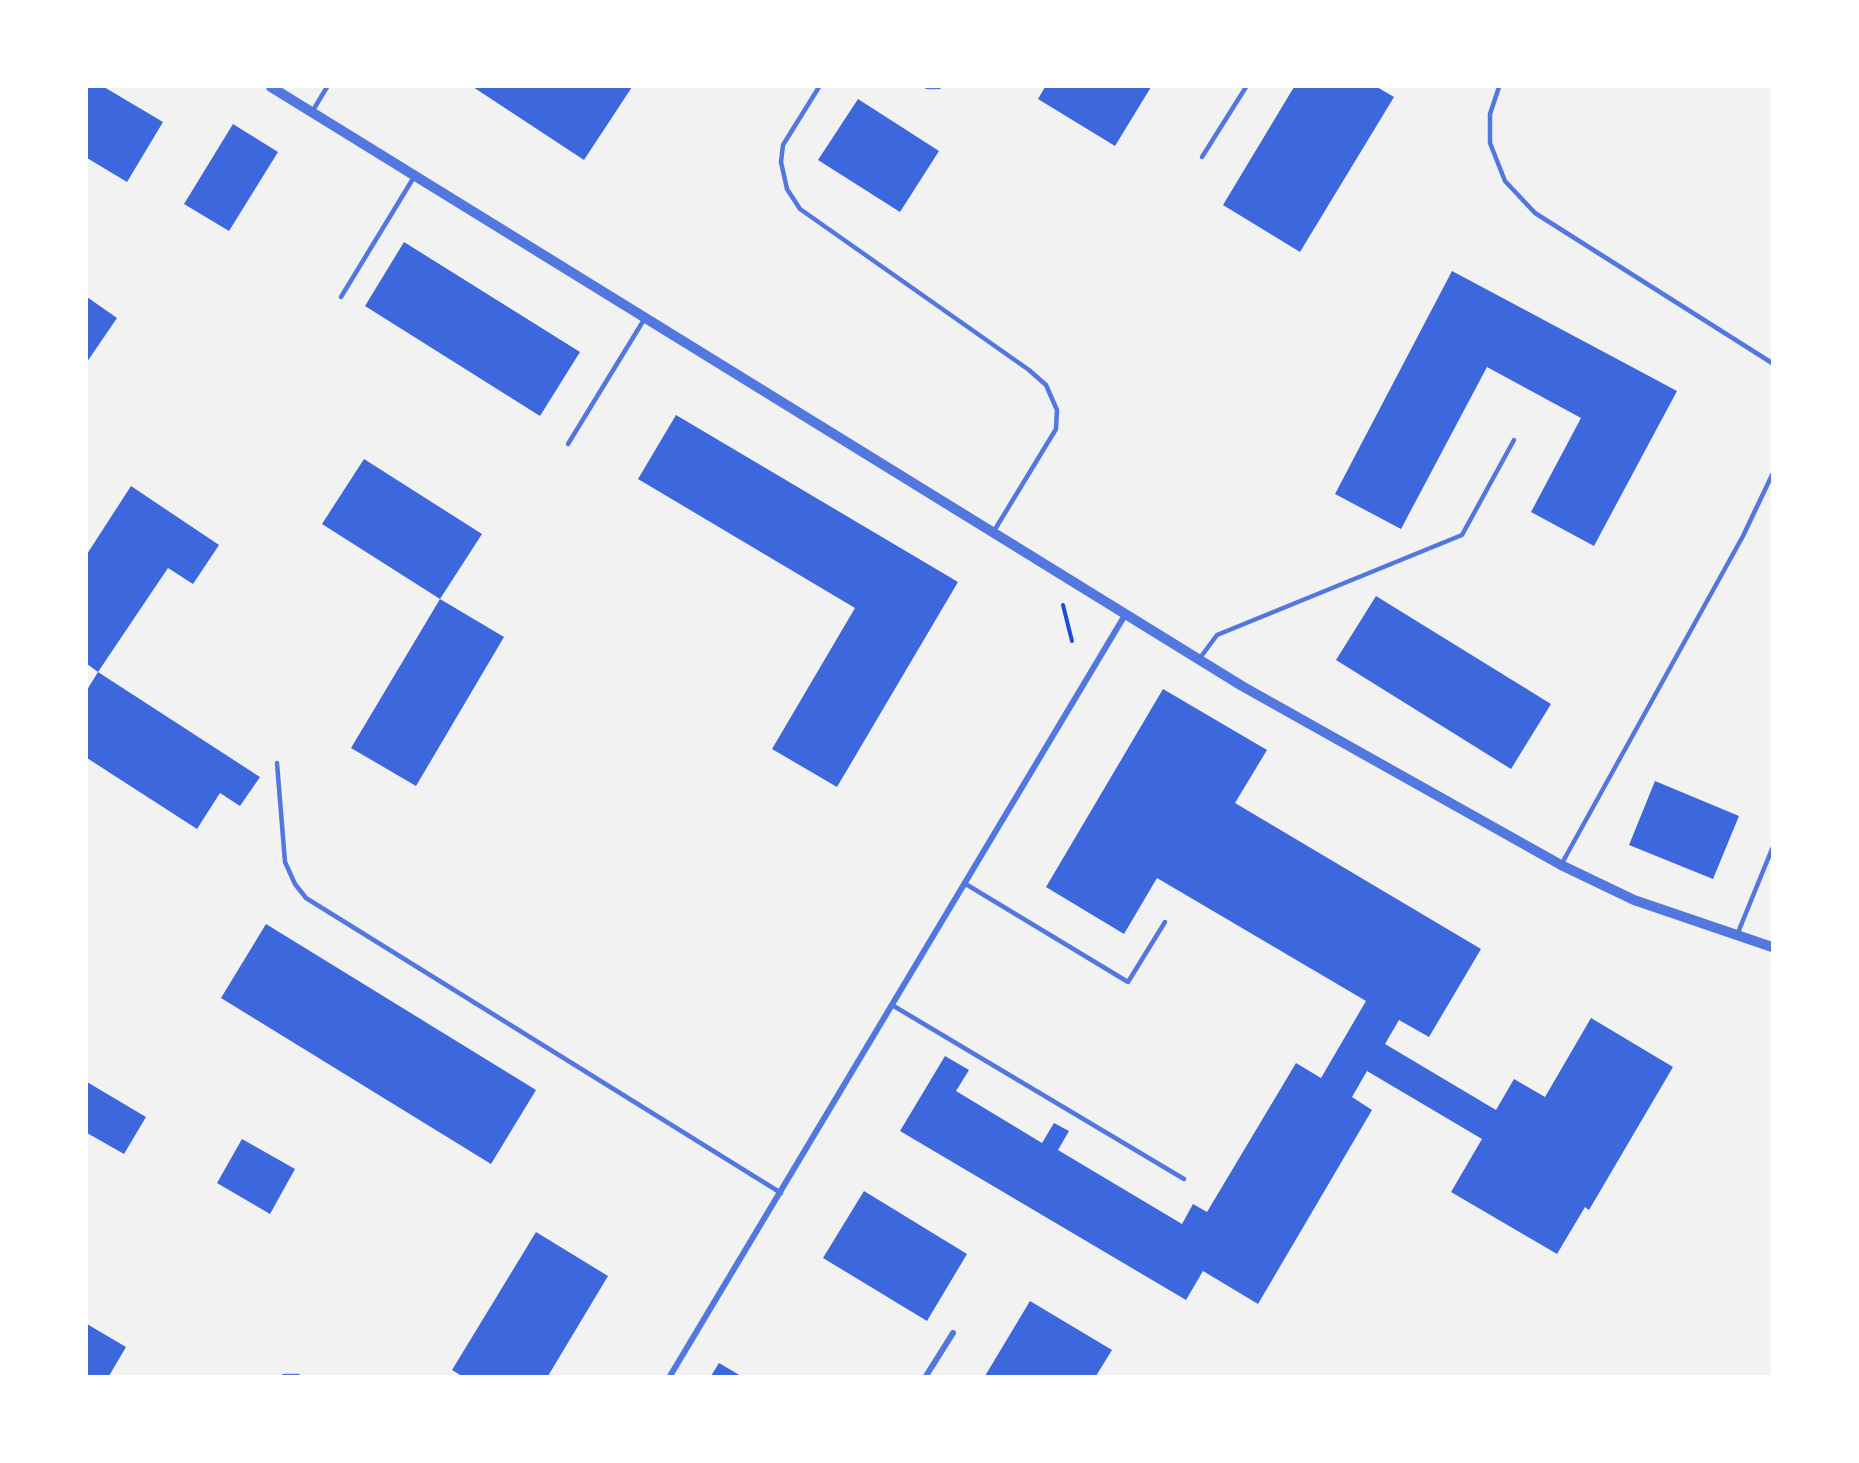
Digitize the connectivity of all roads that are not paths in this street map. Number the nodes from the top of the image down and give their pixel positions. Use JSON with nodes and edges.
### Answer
{"nodes":[{"id":1,"x":271,"y":87,"type":"edge"},
{"id":2,"x":327,"y":87,"type":"edge"},
{"id":3,"x":819,"y":87,"type":"edge"},
{"id":4,"x":927,"y":87,"type":"edge"},
{"id":5,"x":939,"y":87,"type":"edge"},
{"id":6,"x":1246,"y":87,"type":"edge"},
{"id":7,"x":1499,"y":87,"type":"edge"},
{"id":8,"x":312,"y":112,"type":"junction"},
{"id":9,"x":1202,"y":157,"type":"dead end"},
{"id":10,"x":415,"y":175,"type":"junction"},
{"id":11,"x":341,"y":297,"type":"dead end"},
{"id":12,"x":645,"y":318,"type":"junction"},
{"id":13,"x":1772,"y":363,"type":"edge"},
{"id":14,"x":1514,"y":440,"type":"dead end"},
{"id":15,"x":568,"y":444,"type":"dead end"},
{"id":16,"x":1772,"y":475,"type":"edge"},
{"id":17,"x":993,"y":534,"type":"junction"},
{"id":18,"x":1125,"y":615,"type":"junction"},
{"id":19,"x":1198,"y":660,"type":"junction"},
{"id":20,"x":277,"y":763,"type":"dead end"},
{"id":21,"x":1772,"y":849,"type":"edge"},
{"id":22,"x":1561,"y":865,"type":"junction"},
{"id":23,"x":964,"y":883,"type":"junction"},
{"id":24,"x":1165,"y":922,"type":"dead end"},
{"id":25,"x":1737,"y":935,"type":"junction"},
{"id":26,"x":1772,"y":947,"type":"edge"},
{"id":27,"x":892,"y":1005,"type":"junction"},
{"id":28,"x":1184,"y":1179,"type":"dead end"},
{"id":29,"x":781,"y":1193,"type":"junction"},
{"id":30,"x":953,"y":1333,"type":"dead end"},
{"id":31,"x":284,"y":1376,"type":"edge"},
{"id":32,"x":298,"y":1376,"type":"edge"},
{"id":33,"x":670,"y":1376,"type":"edge"},
{"id":34,"x":926,"y":1376,"type":"edge"}],
"edges":[{"from":1,"to":8,"type":"street"},
{"from":2,"to":8,"type":"lane"},
{"from":3,"to":17,"type":"lane"},
{"from":4,"to":5,"type":"lane"},
{"from":6,"to":9,"type":"lane"},
{"from":7,"to":13,"type":"lane"},
{"from":8,"to":10,"type":"street"},
{"from":10,"to":11,"type":"lane"},
{"from":10,"to":12,"type":"street"},
{"from":12,"to":15,"type":"lane"},
{"from":12,"to":17,"type":"street"},
{"from":14,"to":19,"type":"lane"},
{"from":16,"to":22,"type":"lane"},
{"from":17,"to":18,"type":"street"},
{"from":18,"to":19,"type":"street"},
{"from":18,"to":23,"type":"street"},
{"from":19,"to":22,"type":"street"},
{"from":20,"to":29,"type":"lane"},
{"from":21,"to":25,"type":"lane"},
{"from":22,"to":25,"type":"street"},
{"from":23,"to":24,"type":"lane"},
{"from":23,"to":27,"type":"street"},
{"from":25,"to":26,"type":"street"},
{"from":27,"to":28,"type":"lane"},
{"from":27,"to":29,"type":"street"},
{"from":29,"to":33,"type":"street"},
{"from":30,"to":34,"type":"street"},
{"from":31,"to":32,"type":"lane"}]}
